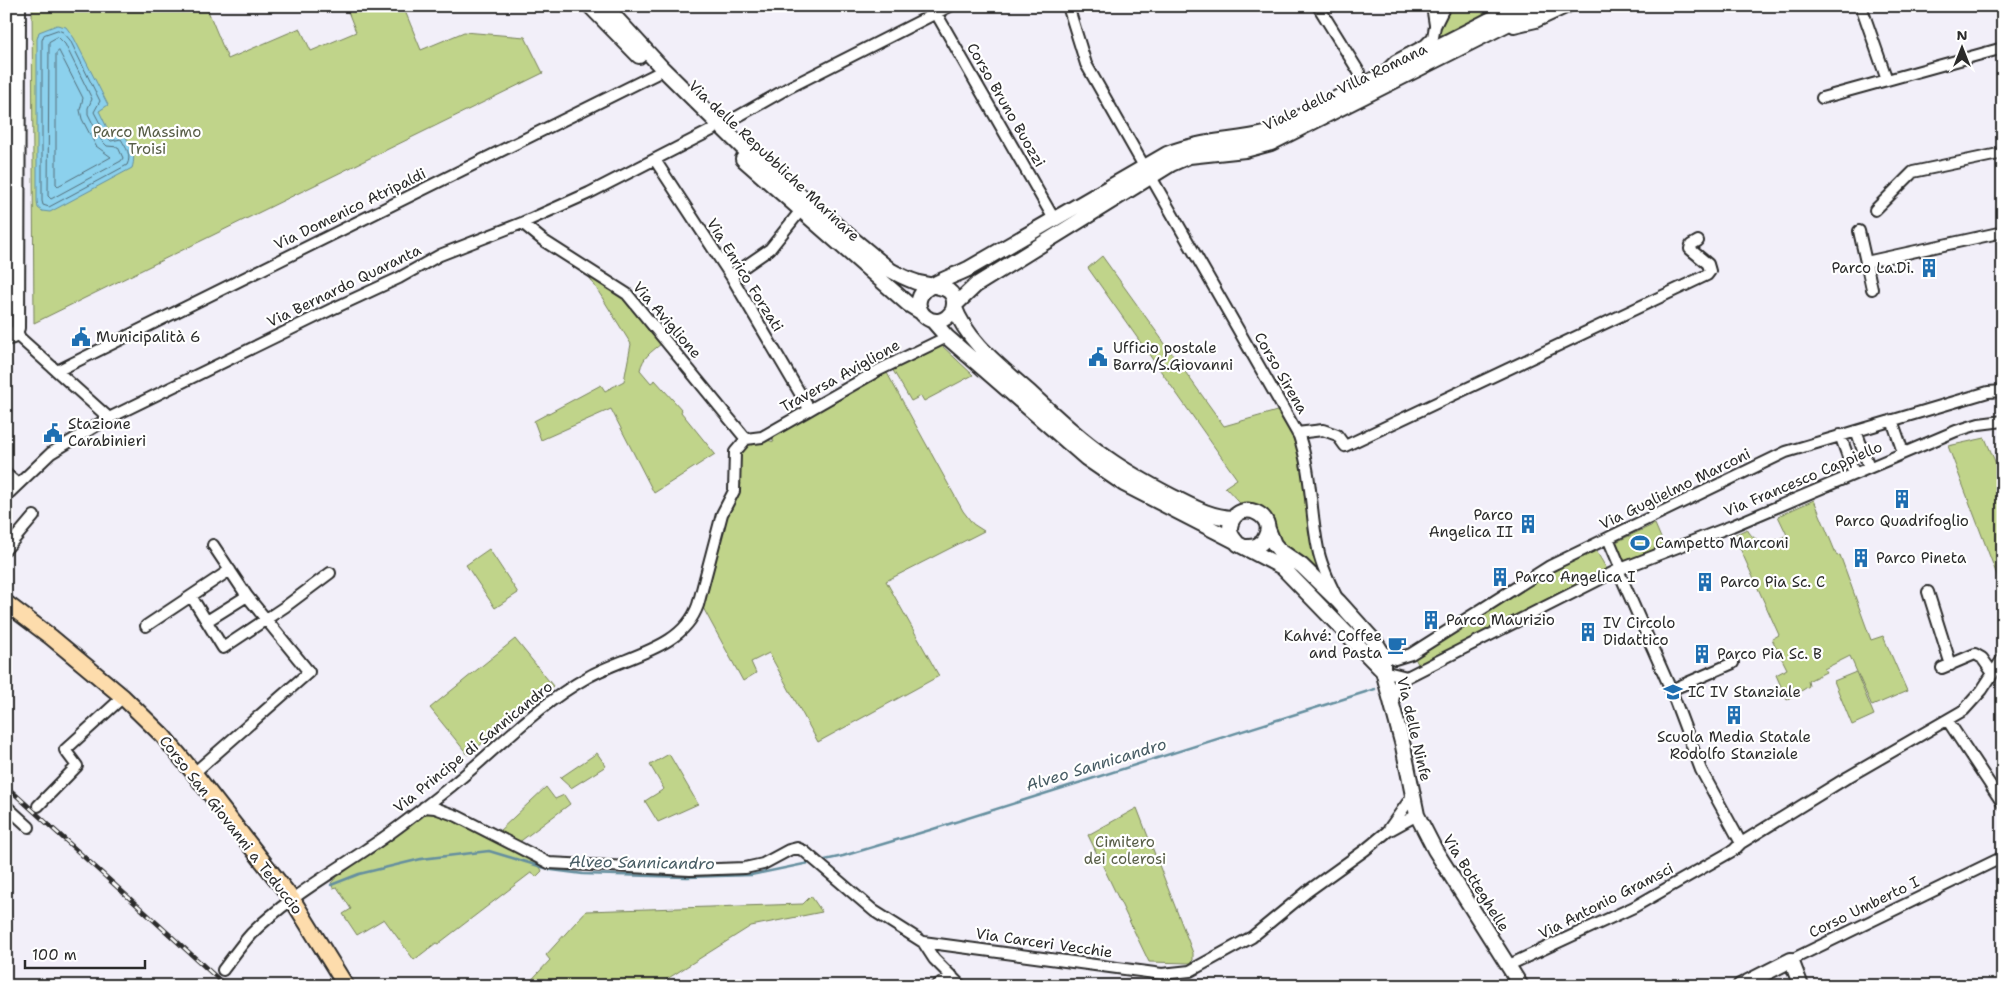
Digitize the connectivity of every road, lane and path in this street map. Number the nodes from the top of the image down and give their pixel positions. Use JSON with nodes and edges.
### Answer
{"nodes":[{"id":1,"x":8,"y":6,"type":"edge"},
{"id":2,"x":19,"y":6,"type":"edge"},
{"id":3,"x":590,"y":6,"type":"edge"},
{"id":4,"x":605,"y":6,"type":"edge"},
{"id":5,"x":950,"y":6,"type":"edge"},
{"id":6,"x":1068,"y":6,"type":"edge"},
{"id":7,"x":1318,"y":6,"type":"edge"},
{"id":8,"x":1432,"y":6,"type":"edge"},
{"id":9,"x":1445,"y":6,"type":"edge"},
{"id":10,"x":1517,"y":6,"type":"edge"},
{"id":11,"x":1542,"y":6,"type":"edge"},
{"id":12,"x":1570,"y":6,"type":"edge"},
{"id":13,"x":1861,"y":6,"type":"edge"},
{"id":14,"x":934,"y":10,"type":"edge"},
{"id":15,"x":1509,"y":23,"type":"junction"},
{"id":16,"x":1435,"y":26,"type":"junction"},
{"id":17,"x":7,"y":36,"type":"edge"},
{"id":18,"x":2003,"y":48,"type":"edge"},
{"id":19,"x":660,"y":72,"type":"junction"},
{"id":20,"x":1359,"y":72,"type":"dead end"},
{"id":21,"x":1382,"y":74,"type":"junction"},
{"id":22,"x":1886,"y":80,"type":"junction"},
{"id":23,"x":1822,"y":98,"type":"dead end"},
{"id":24,"x":716,"y":128,"type":"junction"},
{"id":25,"x":2003,"y":153,"type":"edge"},
{"id":26,"x":655,"y":160,"type":"junction"},
{"id":27,"x":1148,"y":172,"type":"junction"},
{"id":28,"x":801,"y":210,"type":"junction"},
{"id":29,"x":1875,"y":210,"type":"dead end"},
{"id":30,"x":1054,"y":219,"type":"junction"},
{"id":31,"x":522,"y":223,"type":"junction"},
{"id":32,"x":1859,"y":231,"type":"dead end"},
{"id":33,"x":2003,"y":232,"type":"edge"},
{"id":34,"x":1062,"y":233,"type":"junction"},
{"id":35,"x":1698,"y":241,"type":"dead end"},
{"id":36,"x":1866,"y":262,"type":"junction"},
{"id":37,"x":731,"y":276,"type":"junction"},
{"id":38,"x":932,"y":286,"type":"junction"},
{"id":39,"x":1872,"y":289,"type":"dead end"},
{"id":40,"x":954,"y":306,"type":"junction"},
{"id":41,"x":6,"y":308,"type":"edge"},
{"id":42,"x":921,"y":312,"type":"junction"},
{"id":43,"x":6,"y":313,"type":"edge"},
{"id":44,"x":933,"y":321,"type":"junction"},
{"id":45,"x":13,"y":335,"type":"edge"},
{"id":46,"x":947,"y":336,"type":"junction"},
{"id":47,"x":58,"y":371,"type":"junction"},
{"id":48,"x":2003,"y":391,"type":"edge"},
{"id":49,"x":808,"y":407,"type":"dead end"},
{"id":50,"x":109,"y":418,"type":"junction"},
{"id":51,"x":1892,"y":420,"type":"junction"},
{"id":52,"x":2003,"y":421,"type":"edge"},
{"id":53,"x":1856,"y":431,"type":"junction"},
{"id":54,"x":1297,"y":432,"type":"junction"},
{"id":55,"x":1840,"y":435,"type":"junction"},
{"id":56,"x":746,"y":439,"type":"junction"},
{"id":57,"x":1903,"y":452,"type":"junction"},
{"id":58,"x":1869,"y":467,"type":"junction"},
{"id":59,"x":1854,"y":473,"type":"junction"},
{"id":60,"x":6,"y":474,"type":"edge"},
{"id":61,"x":18,"y":484,"type":"junction"},
{"id":62,"x":6,"y":496,"type":"edge"},
{"id":63,"x":34,"y":516,"type":"dead end"},
{"id":64,"x":1233,"y":518,"type":"junction"},
{"id":65,"x":1268,"y":529,"type":"junction"},
{"id":66,"x":1605,"y":540,"type":"junction"},
{"id":67,"x":1240,"y":544,"type":"junction"},
{"id":68,"x":213,"y":545,"type":"dead end"},
{"id":69,"x":6,"y":549,"type":"edge"},
{"id":70,"x":230,"y":570,"type":"junction"},
{"id":71,"x":1618,"y":570,"type":"junction"},
{"id":72,"x":330,"y":573,"type":"dead end"},
{"id":73,"x":1928,"y":592,"type":"dead end"},
{"id":74,"x":191,"y":596,"type":"junction"},
{"id":75,"x":248,"y":596,"type":"junction"},
{"id":76,"x":1338,"y":602,"type":"junction"},
{"id":77,"x":6,"y":603,"type":"edge"},
{"id":78,"x":267,"y":620,"type":"junction"},
{"id":79,"x":207,"y":621,"type":"junction"},
{"id":80,"x":146,"y":626,"type":"dead end"},
{"id":81,"x":1383,"y":654,"type":"junction"},
{"id":82,"x":1410,"y":654,"type":"junction"},
{"id":83,"x":2003,"y":658,"type":"edge"},
{"id":84,"x":1733,"y":663,"type":"dead end"},
{"id":85,"x":1383,"y":671,"type":"junction"},
{"id":86,"x":1418,"y":671,"type":"junction"},
{"id":87,"x":1992,"y":672,"type":"junction"},
{"id":88,"x":1407,"y":677,"type":"junction"},
{"id":89,"x":1671,"y":690,"type":"junction"},
{"id":90,"x":123,"y":697,"type":"junction"},
{"id":91,"x":1392,"y":704,"type":"junction"},
{"id":92,"x":1948,"y":721,"type":"junction"},
{"id":93,"x":194,"y":773,"type":"junction"},
{"id":94,"x":1413,"y":794,"type":"junction"},
{"id":95,"x":2003,"y":804,"type":"edge"},
{"id":96,"x":6,"y":806,"type":"edge"},
{"id":97,"x":38,"y":806,"type":"dead end"},
{"id":98,"x":424,"y":807,"type":"junction"},
{"id":99,"x":1417,"y":815,"type":"junction"},
{"id":100,"x":29,"y":827,"type":"dead end"},
{"id":101,"x":1388,"y":831,"type":"junction"},
{"id":102,"x":1741,"y":844,"type":"junction"},
{"id":103,"x":2003,"y":858,"type":"edge"},
{"id":104,"x":292,"y":898,"type":"junction"},
{"id":105,"x":923,"y":942,"type":"junction"},
{"id":106,"x":1791,"y":960,"type":"junction"},
{"id":107,"x":1509,"y":965,"type":"junction"},
{"id":108,"x":223,"y":970,"type":"dead end"},
{"id":109,"x":952,"y":976,"type":"junction"},
{"id":110,"x":346,"y":986,"type":"edge"},
{"id":111,"x":936,"y":986,"type":"edge"},
{"id":112,"x":961,"y":986,"type":"edge"},
{"id":113,"x":1521,"y":986,"type":"edge"},
{"id":114,"x":1740,"y":986,"type":"edge"},
{"id":115,"x":1801,"y":986,"type":"edge"}],
"edges":[{"from":1,"to":17,"type":"street"},
{"from":2,"to":45,"type":"street"},
{"from":3,"to":19,"type":"main road","name":"Via delle Repubbliche Marinare"},
{"from":4,"to":19,"type":"main road","name":"Via delle Repubbliche Marinare"},
{"from":5,"to":14,"type":"street","name":"Via Bernardo Quaranta"},
{"from":6,"to":27,"type":"street","name":"Corso Sirena"},
{"from":7,"to":20,"type":"street"},
{"from":8,"to":16,"type":"street"},
{"from":9,"to":16,"type":"street"},
{"from":10,"to":21,"type":"main road","name":"Viale della Villa Romana"},
{"from":11,"to":15,"type":"main road","name":"Viale della Villa Romana"},
{"from":12,"to":15,"type":"street"},
{"from":13,"to":22,"type":"street"},
{"from":14,"to":24,"type":"street","name":"Via Bernardo Quaranta"},
{"from":14,"to":30,"type":"street","name":"Corso Bruno Buozzi"},
{"from":15,"to":27,"type":"main road","name":"Viale della Villa Romana"},
{"from":16,"to":21,"type":"street"},
{"from":17,"to":41,"type":"street"},
{"from":18,"to":22,"type":"street"},
{"from":19,"to":24,"type":"main road","name":"Via delle Repubbliche Marinare"},
{"from":19,"to":47,"type":"street","name":"Via Domenico Atripaldi"},
{"from":21,"to":27,"type":"main road","name":"Viale della Villa Romana"},
{"from":22,"to":23,"type":"street"},
{"from":24,"to":26,"type":"street","name":"Via Bernardo Quaranta"},
{"from":24,"to":28,"type":"main road","name":"Via delle Repubbliche Marinare"},
{"from":24,"to":38,"type":"main road","name":"Via delle Repubbliche Marinare"},
{"from":25,"to":29,"type":"street"},
{"from":26,"to":31,"type":"street","name":"Via Bernardo Quaranta"},
{"from":26,"to":37,"type":"street","name":"Via Enrico Forzati"},
{"from":27,"to":30,"type":"main road","name":"Viale della Villa Romana"},
{"from":27,"to":34,"type":"main road","name":"Viale della Villa Romana"},
{"from":27,"to":54,"type":"street","name":"Corso Sirena"},
{"from":28,"to":37,"type":"street"},
{"from":28,"to":42,"type":"main road","name":"Via delle Repubbliche Marinare"},
{"from":30,"to":34,"type":"main road"},
{"from":30,"to":38,"type":"main road","name":"Viale della Villa Romana"},
{"from":31,"to":50,"type":"street","name":"Via Bernardo Quaranta"},
{"from":31,"to":56,"type":"street","name":"Via Aviglione"},
{"from":32,"to":36,"type":"street"},
{"from":33,"to":36,"type":"street"},
{"from":34,"to":40,"type":"main road","name":"Viale della Villa Romana"},
{"from":35,"to":54,"type":"street"},
{"from":36,"to":39,"type":"street"},
{"from":37,"to":49,"type":"street","name":"Via Enrico Forzati"},
{"from":38,"to":40,"type":"main road"},
{"from":38,"to":42,"type":"main road"},
{"from":40,"to":44,"type":"main road"},
{"from":40,"to":64,"type":"main road"},
{"from":42,"to":44,"type":"main road"},
{"from":43,"to":45,"type":"street"},
{"from":44,"to":46,"type":"main road"},
{"from":45,"to":47,"type":"street"},
{"from":46,"to":56,"type":"street","name":"Traversa Aviglione"},
{"from":46,"to":67,"type":"main road"},
{"from":47,"to":50,"type":"street"},
{"from":48,"to":51,"type":"street","name":"Via Guglielmo Marconi"},
{"from":50,"to":61,"type":"street","name":"Via Bernardo Quaranta"},
{"from":51,"to":53,"type":"street","name":"Via Guglielmo Marconi"},
{"from":51,"to":57,"type":"street"},
{"from":52,"to":57,"type":"street","name":"Via Francesco Cappiello"},
{"from":53,"to":55,"type":"street","name":"Via Guglielmo Marconi"},
{"from":53,"to":58,"type":"street"},
{"from":54,"to":76,"type":"street","name":"Corso Sirena"},
{"from":55,"to":59,"type":"street"},
{"from":55,"to":66,"type":"street","name":"Via Guglielmo Marconi"},
{"from":56,"to":98,"type":"street","name":"Via Principe di Sannicandro"},
{"from":57,"to":58,"type":"street","name":"Via Francesco Cappiello"},
{"from":58,"to":59,"type":"street","name":"Via Francesco Cappiello"},
{"from":59,"to":71,"type":"street","name":"Via Francesco Cappiello"},
{"from":60,"to":61,"type":"street"},
{"from":61,"to":62,"type":"street","name":"Via Bernardo Quaranta"},
{"from":63,"to":69,"type":"street"},
{"from":64,"to":65,"type":"main road"},
{"from":64,"to":67,"type":"main road"},
{"from":65,"to":67,"type":"main road"},
{"from":65,"to":76,"type":"main road"},
{"from":66,"to":71,"type":"street"},
{"from":66,"to":82,"type":"street","name":"Via Guglielmo Marconi"},
{"from":67,"to":85,"type":"main road"},
{"from":68,"to":70,"type":"street"},
{"from":70,"to":74,"type":"street"},
{"from":70,"to":75,"type":"street"},
{"from":71,"to":86,"type":"street","name":"Via Francesco Cappiello"},
{"from":71,"to":89,"type":"street"},
{"from":72,"to":78,"type":"street"},
{"from":73,"to":87,"type":"street"},
{"from":74,"to":79,"type":"street"},
{"from":74,"to":80,"type":"street"},
{"from":75,"to":78,"type":"street"},
{"from":75,"to":79,"type":"street"},
{"from":76,"to":81,"type":"main road"},
{"from":77,"to":90,"type":"main road","name":"Corso San Giovanni a Teduccio"},
{"from":78,"to":79,"type":"street"},
{"from":78,"to":93,"type":"street"},
{"from":81,"to":82,"type":"street","name":"Via Guglielmo Marconi"},
{"from":81,"to":85,"type":"main road"},
{"from":82,"to":86,"type":"street"},
{"from":83,"to":87,"type":"street","name":"Via Antonio Gramsci"},
{"from":84,"to":89,"type":"street"},
{"from":85,"to":88,"type":"street"},
{"from":85,"to":91,"type":"main road","name":"Via delle Ninfe"},
{"from":86,"to":88,"type":"street","name":"Via Francesco Cappiello"},
{"from":87,"to":92,"type":"street","name":"Via Antonio Gramsci"},
{"from":88,"to":91,"type":"street"},
{"from":89,"to":102,"type":"street"},
{"from":90,"to":93,"type":"main road","name":"Corso San Giovanni a Teduccio"},
{"from":90,"to":97,"type":"street"},
{"from":91,"to":94,"type":"main road","name":"Via delle Ninfe"},
{"from":92,"to":95,"type":"street"},
{"from":92,"to":102,"type":"street","name":"Via Antonio Gramsci"},
{"from":93,"to":104,"type":"main road","name":"Corso San Giovanni a Teduccio"},
{"from":94,"to":99,"type":"main road","name":"Via Botteghelle"},
{"from":94,"to":101,"type":"street"},
{"from":96,"to":100,"type":"street"},
{"from":98,"to":104,"type":"street","name":"Via Principe di Sannicandro"},
{"from":98,"to":105,"type":"street"},
{"from":99,"to":101,"type":"street"},
{"from":99,"to":107,"type":"main road","name":"Via Botteghelle"},
{"from":101,"to":105,"type":"street","name":"Via Carceri Vecchie"},
{"from":102,"to":107,"type":"street","name":"Via Antonio Gramsci"},
{"from":103,"to":106,"type":"street","name":"Corso Umberto I"},
{"from":104,"to":108,"type":"street","name":"Via Principe di Sannicandro"},
{"from":104,"to":110,"type":"main road","name":"Corso San Giovanni a Teduccio"},
{"from":105,"to":109,"type":"street"},
{"from":106,"to":114,"type":"main road","name":"Corso Umberto I"},
{"from":106,"to":115,"type":"main road"},
{"from":107,"to":113,"type":"main road","name":"Via Botteghelle"},
{"from":109,"to":111,"type":"street"},
{"from":109,"to":112,"type":"street"}]}
